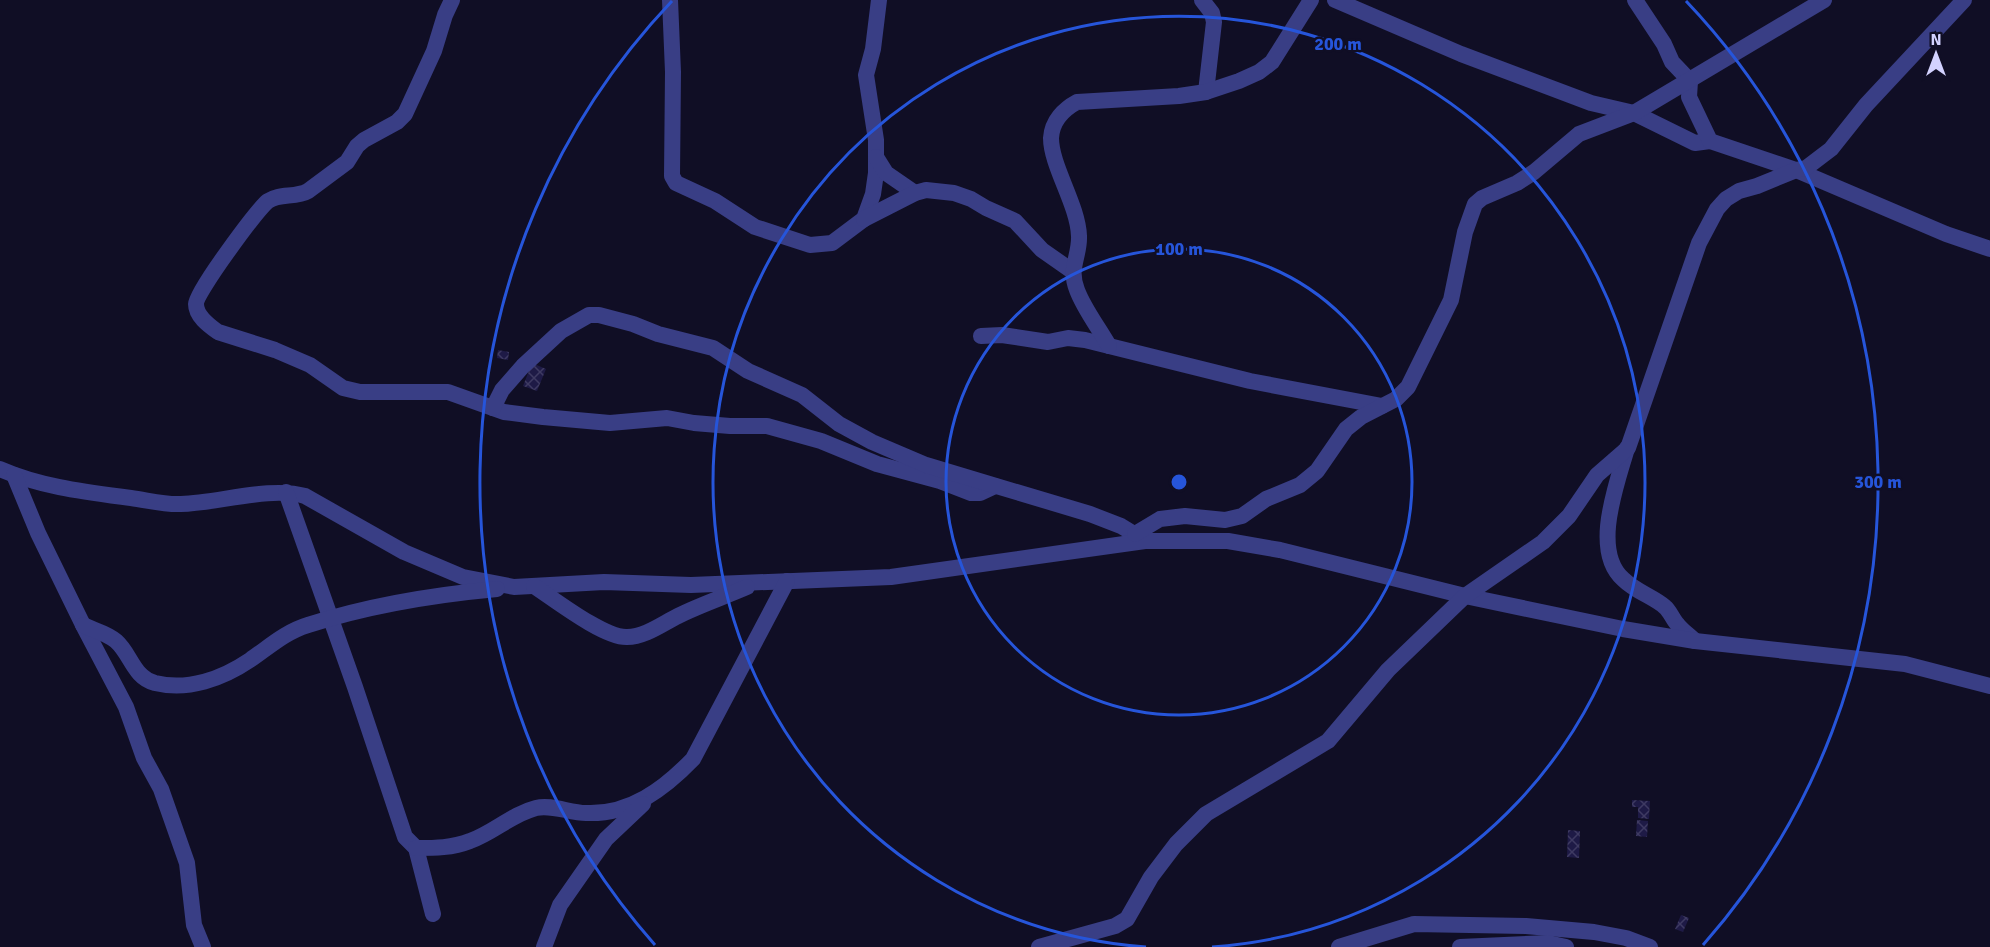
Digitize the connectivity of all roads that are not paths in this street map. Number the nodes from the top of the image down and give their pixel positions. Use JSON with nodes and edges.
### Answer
{"nodes":[{"id":1,"x":453,"y":0,"type":"edge"},
{"id":2,"x":670,"y":0,"type":"edge"},
{"id":3,"x":879,"y":0,"type":"edge"},
{"id":4,"x":1202,"y":0,"type":"edge"},
{"id":5,"x":1311,"y":0,"type":"edge"},
{"id":6,"x":1335,"y":0,"type":"edge"},
{"id":7,"x":1635,"y":0,"type":"edge"},
{"id":8,"x":1824,"y":0,"type":"edge"},
{"id":9,"x":1964,"y":0,"type":"edge"},
{"id":10,"x":1689,"y":81,"type":"junction"},
{"id":11,"x":1206,"y":92,"type":"junction"},
{"id":12,"x":1634,"y":113,"type":"junction"},
{"id":13,"x":1710,"y":141,"type":"junction"},
{"id":14,"x":876,"y":157,"type":"junction"},
{"id":15,"x":1796,"y":170,"type":"junction"},
{"id":16,"x":915,"y":193,"type":"junction"},
{"id":17,"x":864,"y":219,"type":"junction"},
{"id":18,"x":1990,"y":249,"type":"edge"},
{"id":19,"x":1072,"y":271,"type":"junction"},
{"id":20,"x":981,"y":336,"type":"dead end"},
{"id":21,"x":1109,"y":346,"type":"junction"},
{"id":22,"x":1382,"y":406,"type":"junction"},
{"id":23,"x":493,"y":408,"type":"junction"},
{"id":24,"x":1628,"y":448,"type":"junction"},
{"id":25,"x":7,"y":472,"type":"edge"},
{"id":26,"x":995,"y":486,"type":"junction"},
{"id":27,"x":286,"y":492,"type":"junction"},
{"id":28,"x":1140,"y":538,"type":"junction"},
{"id":29,"x":787,"y":580,"type":"junction"},
{"id":30,"x":759,"y":582,"type":"junction"},
{"id":31,"x":534,"y":586,"type":"junction"},
{"id":32,"x":514,"y":587,"type":"junction"},
{"id":33,"x":1465,"y":596,"type":"junction"},
{"id":34,"x":331,"y":619,"type":"junction"},
{"id":35,"x":82,"y":625,"type":"junction"},
{"id":36,"x":1695,"y":641,"type":"junction"},
{"id":37,"x":1990,"y":686,"type":"edge"},
{"id":38,"x":651,"y":796,"type":"junction"},
{"id":39,"x":416,"y":848,"type":"junction"},
{"id":40,"x":434,"y":914,"type":"dead end"},
{"id":41,"x":203,"y":947,"type":"edge"},
{"id":42,"x":544,"y":947,"type":"edge"},
{"id":43,"x":1039,"y":947,"type":"edge"},
{"id":44,"x":1339,"y":947,"type":"edge"},
{"id":45,"x":1460,"y":947,"type":"edge"},
{"id":46,"x":1566,"y":947,"type":"edge"},
{"id":47,"x":1650,"y":947,"type":"edge"}],
"edges":[{"from":1,"to":23,"type":"street"},
{"from":2,"to":17,"type":"street"},
{"from":3,"to":14,"type":"street"},
{"from":4,"to":11,"type":"street"},
{"from":5,"to":11,"type":"street"},
{"from":6,"to":12,"type":"street"},
{"from":7,"to":10,"type":"street"},
{"from":8,"to":10,"type":"street"},
{"from":9,"to":15,"type":"street"},
{"from":10,"to":12,"type":"street"},
{"from":10,"to":13,"type":"street"},
{"from":11,"to":19,"type":"street"},
{"from":12,"to":13,"type":"street"},
{"from":12,"to":22,"type":"street"},
{"from":13,"to":15,"type":"street"},
{"from":14,"to":16,"type":"street"},
{"from":14,"to":17,"type":"street"},
{"from":15,"to":18,"type":"street"},
{"from":15,"to":24,"type":"street"},
{"from":16,"to":17,"type":"street"},
{"from":16,"to":19,"type":"street"},
{"from":19,"to":21,"type":"street"},
{"from":20,"to":21,"type":"street"},
{"from":21,"to":22,"type":"street"},
{"from":22,"to":28,"type":"street"},
{"from":23,"to":26,"type":"street"},
{"from":23,"to":26,"type":"street"},
{"from":24,"to":33,"type":"street"},
{"from":24,"to":36,"type":"street"},
{"from":25,"to":27,"type":"street"},
{"from":25,"to":35,"type":"street"},
{"from":26,"to":28,"type":"street"},
{"from":27,"to":32,"type":"street"},
{"from":27,"to":34,"type":"street"},
{"from":28,"to":29,"type":"street"},
{"from":28,"to":33,"type":"street"},
{"from":29,"to":30,"type":"street"},
{"from":29,"to":38,"type":"street"},
{"from":30,"to":31,"type":"street"},
{"from":30,"to":31,"type":"street"},
{"from":31,"to":32,"type":"street"},
{"from":32,"to":34,"type":"street"},
{"from":33,"to":36,"type":"street"},
{"from":33,"to":43,"type":"street"},
{"from":34,"to":35,"type":"street"},
{"from":34,"to":39,"type":"street"},
{"from":35,"to":41,"type":"street"},
{"from":36,"to":37,"type":"street"},
{"from":38,"to":39,"type":"street"},
{"from":38,"to":42,"type":"street"},
{"from":39,"to":40,"type":"street"},
{"from":44,"to":47,"type":"street"},
{"from":45,"to":46,"type":"street"}]}
